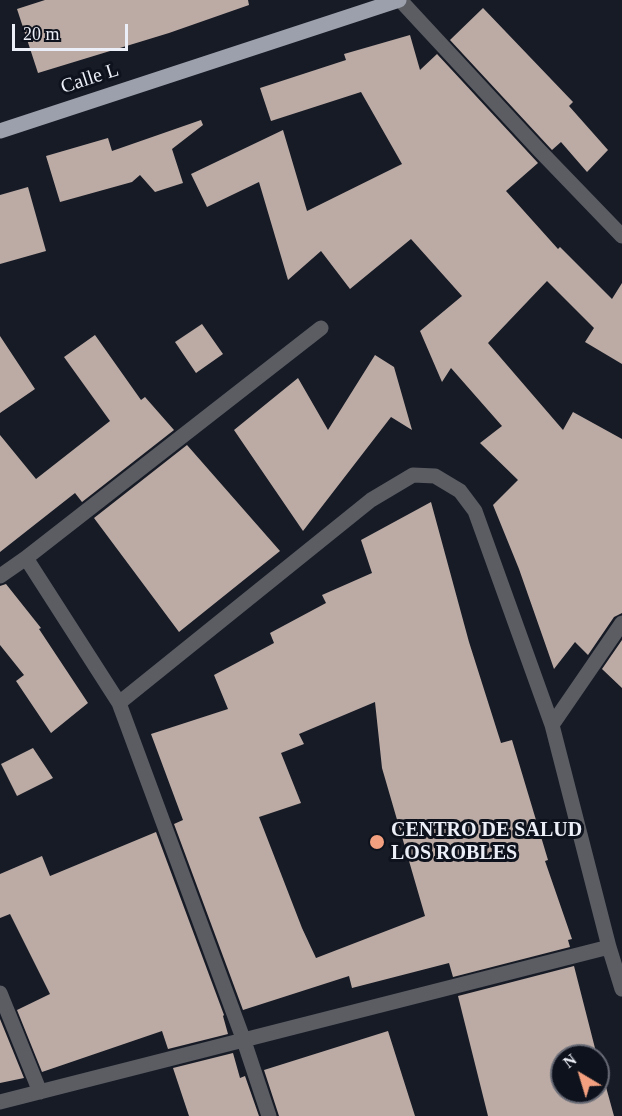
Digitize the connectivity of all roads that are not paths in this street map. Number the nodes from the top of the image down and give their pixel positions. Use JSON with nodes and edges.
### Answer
{"nodes":[{"id":1,"x":399,"y":0,"type":"edge"},
{"id":2,"x":0,"y":131,"type":"edge"},
{"id":3,"x":622,"y":236,"type":"edge"},
{"id":4,"x":321,"y":328,"type":"dead end"},
{"id":5,"x":26,"y":558,"type":"junction"},
{"id":6,"x":0,"y":576,"type":"edge"},
{"id":7,"x":622,"y":623,"type":"edge"},
{"id":8,"x":118,"y":703,"type":"junction"},
{"id":9,"x":552,"y":725,"type":"junction"},
{"id":10,"x":609,"y":947,"type":"junction"},
{"id":11,"x":622,"y":989,"type":"edge"},
{"id":12,"x":0,"y":993,"type":"edge"},
{"id":13,"x":244,"y":1041,"type":"junction"},
{"id":14,"x":40,"y":1092,"type":"junction"},
{"id":15,"x":0,"y":1102,"type":"edge"},
{"id":16,"x":269,"y":1116,"type":"edge"}],
"edges":[{"from":1,"to":2,"type":"main road","name":"Calle L"},
{"from":1,"to":3,"type":"street"},
{"from":4,"to":5,"type":"street"},
{"from":5,"to":6,"type":"street"},
{"from":5,"to":8,"type":"street"},
{"from":7,"to":9,"type":"street"},
{"from":8,"to":9,"type":"street"},
{"from":8,"to":13,"type":"street"},
{"from":9,"to":10,"type":"street"},
{"from":10,"to":11,"type":"street"},
{"from":10,"to":13,"type":"street"},
{"from":12,"to":14,"type":"street"},
{"from":13,"to":14,"type":"street"},
{"from":13,"to":16,"type":"street"},
{"from":14,"to":15,"type":"street"}]}
